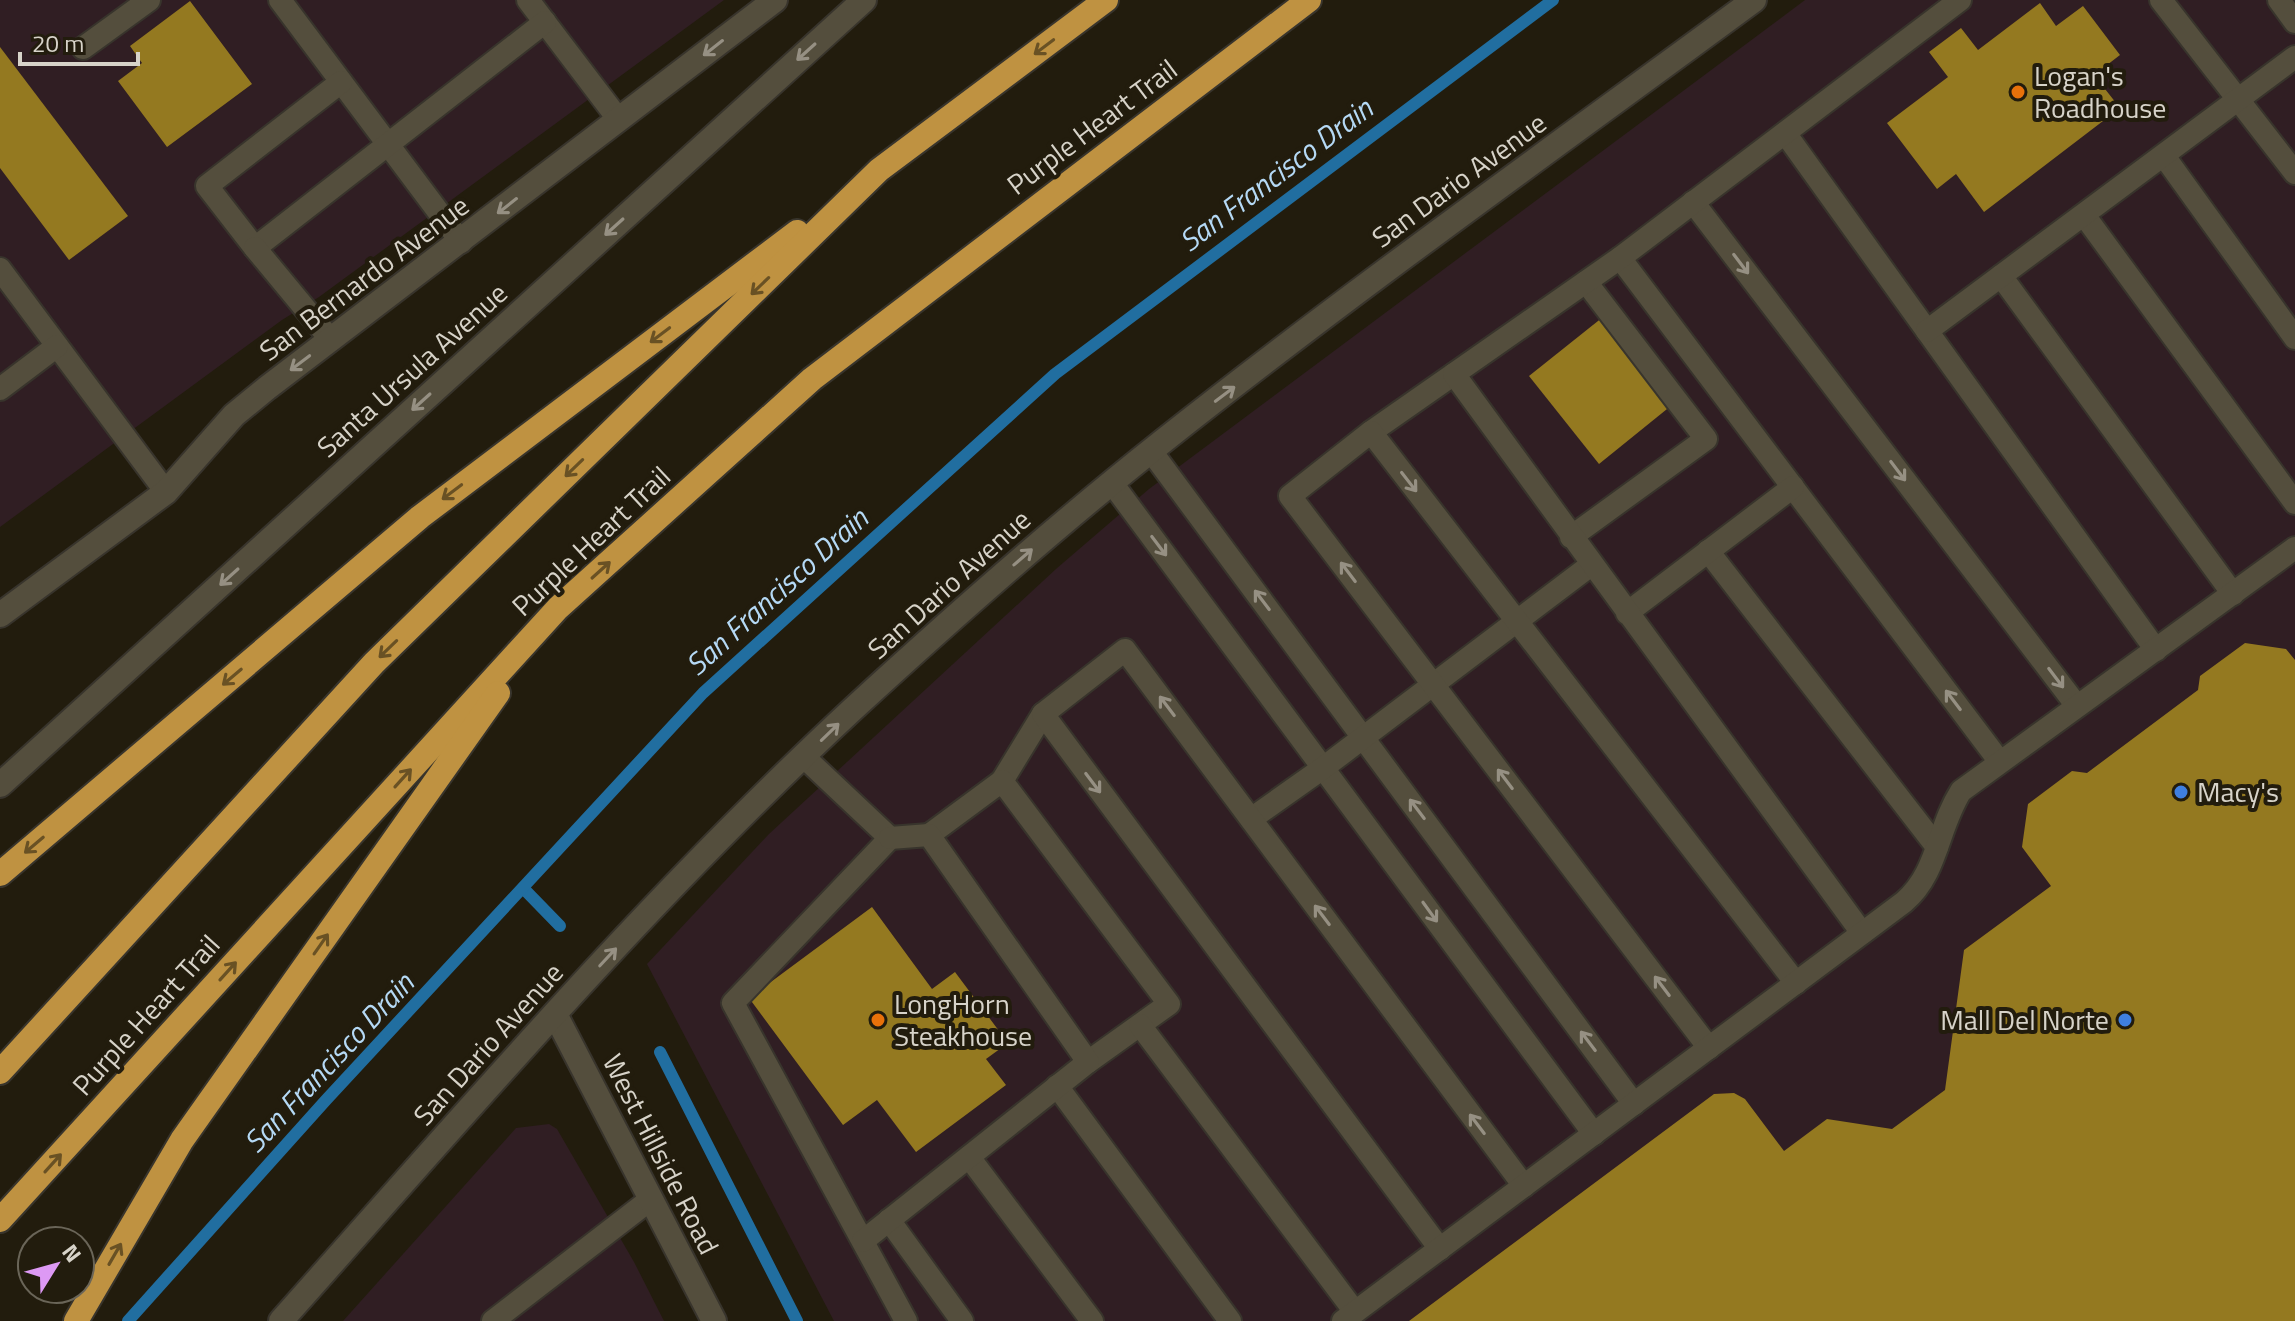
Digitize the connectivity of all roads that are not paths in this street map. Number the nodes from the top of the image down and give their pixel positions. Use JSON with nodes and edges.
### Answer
{"nodes":[{"id":1,"x":149,"y":0,"type":"edge"},
{"id":2,"x":280,"y":0,"type":"edge"},
{"id":3,"x":528,"y":0,"type":"edge"},
{"id":4,"x":775,"y":0,"type":"edge"},
{"id":5,"x":864,"y":0,"type":"edge"},
{"id":6,"x":1106,"y":0,"type":"edge"},
{"id":7,"x":1309,"y":0,"type":"edge"},
{"id":8,"x":1754,"y":0,"type":"edge"},
{"id":9,"x":1960,"y":0,"type":"edge"},
{"id":10,"x":2161,"y":0,"type":"edge"},
{"id":11,"x":2279,"y":0,"type":"edge"},
{"id":12,"x":545,"y":22,"type":"junction"},
{"id":13,"x":2295,"y":22,"type":"edge"},
{"id":14,"x":83,"y":48,"type":"dead end"},
{"id":15,"x":2295,"y":57,"type":"edge"},
{"id":16,"x":341,"y":82,"type":"junction"},
{"id":17,"x":2239,"y":100,"type":"junction"},
{"id":18,"x":619,"y":120,"type":"junction"},
{"id":19,"x":1785,"y":133,"type":"junction"},
{"id":20,"x":389,"y":145,"type":"junction"},
{"id":21,"x":2164,"y":156,"type":"junction"},
{"id":22,"x":879,"y":170,"type":"junction"},
{"id":23,"x":2295,"y":173,"type":"edge"},
{"id":24,"x":1693,"y":202,"type":"junction"},
{"id":25,"x":2084,"y":215,"type":"junction"},
{"id":26,"x":461,"y":242,"type":"junction"},
{"id":27,"x":255,"y":248,"type":"junction"},
{"id":28,"x":1620,"y":258,"type":"junction"},
{"id":29,"x":0,"y":269,"type":"edge"},
{"id":30,"x":2001,"y":276,"type":"junction"},
{"id":31,"x":1586,"y":282,"type":"junction"},
{"id":32,"x":1927,"y":331,"type":"junction"},
{"id":33,"x":2295,"y":338,"type":"edge"},
{"id":34,"x":331,"y":340,"type":"junction"},
{"id":35,"x":57,"y":346,"type":"junction"},
{"id":36,"x":1454,"y":374,"type":"junction"},
{"id":37,"x":0,"y":389,"type":"edge"},
{"id":38,"x":1371,"y":432,"type":"junction"},
{"id":39,"x":1151,"y":451,"type":"junction"},
{"id":40,"x":1112,"y":483,"type":"junction"},
{"id":41,"x":1793,"y":487,"type":"junction"},
{"id":42,"x":166,"y":492,"type":"junction"},
{"id":43,"x":2295,"y":503,"type":"edge"},
{"id":44,"x":1571,"y":537,"type":"junction"},
{"id":45,"x":2295,"y":548,"type":"edge"},
{"id":46,"x":1708,"y":551,"type":"junction"},
{"id":47,"x":1591,"y":565,"type":"junction"},
{"id":48,"x":2233,"y":594,"type":"junction"},
{"id":49,"x":558,"y":608,"type":"junction"},
{"id":50,"x":1627,"y":613,"type":"junction"},
{"id":51,"x":0,"y":615,"type":"edge"},
{"id":52,"x":1517,"y":621,"type":"junction"},
{"id":53,"x":2156,"y":650,"type":"junction"},
{"id":54,"x":1433,"y":684,"type":"junction"},
{"id":55,"x":2077,"y":706,"type":"junction"},
{"id":56,"x":1043,"y":714,"type":"junction"},
{"id":57,"x":1363,"y":737,"type":"junction"},
{"id":58,"x":804,"y":757,"type":"junction"},
{"id":59,"x":2000,"y":762,"type":"junction"},
{"id":60,"x":1323,"y":768,"type":"junction"},
{"id":61,"x":1002,"y":781,"type":"junction"},
{"id":62,"x":0,"y":785,"type":"edge"},
{"id":63,"x":1251,"y":819,"type":"junction"},
{"id":64,"x":929,"y":835,"type":"junction"},
{"id":65,"x":890,"y":838,"type":"junction"},
{"id":66,"x":1937,"y":847,"type":"junction"},
{"id":67,"x":0,"y":874,"type":"edge"},
{"id":68,"x":1862,"y":933,"type":"junction"},
{"id":69,"x":1796,"y":983,"type":"junction"},
{"id":70,"x":555,"y":1014,"type":"junction"},
{"id":71,"x":1140,"y":1025,"type":"junction"},
{"id":72,"x":1709,"y":1048,"type":"junction"},
{"id":73,"x":1088,"y":1062,"type":"junction"},
{"id":74,"x":0,"y":1072,"type":"edge"},
{"id":75,"x":1057,"y":1086,"type":"junction"},
{"id":76,"x":1634,"y":1104,"type":"junction"},
{"id":77,"x":1594,"y":1134,"type":"junction"},
{"id":78,"x":969,"y":1157,"type":"junction"},
{"id":79,"x":1524,"y":1186,"type":"junction"},
{"id":80,"x":651,"y":1199,"type":"junction"},
{"id":81,"x":0,"y":1220,"type":"edge"},
{"id":82,"x":889,"y":1220,"type":"junction"},
{"id":83,"x":863,"y":1241,"type":"junction"},
{"id":84,"x":1440,"y":1249,"type":"junction"},
{"id":85,"x":1349,"y":1316,"type":"edge"},
{"id":86,"x":76,"y":1321,"type":"edge"},
{"id":87,"x":281,"y":1321,"type":"edge"},
{"id":88,"x":493,"y":1321,"type":"edge"},
{"id":89,"x":714,"y":1321,"type":"edge"},
{"id":90,"x":906,"y":1321,"type":"edge"},
{"id":91,"x":962,"y":1321,"type":"edge"},
{"id":92,"x":1092,"y":1321,"type":"edge"},
{"id":93,"x":1230,"y":1321,"type":"edge"}],
"edges":[{"from":1,"to":14,"type":"lane"},
{"from":2,"to":16,"type":"lane"},
{"from":3,"to":12,"type":"lane"},
{"from":4,"to":18,"type":"main road","name":"San Bernardo Avenue","one_way":true},
{"from":5,"to":62,"type":"main road","name":"Santa Ursula Avenue","one_way":true},
{"from":6,"to":22,"type":"highway","one_way":true},
{"from":49,"to":7,"type":"highway","name":"Purple Heart Trail","one_way":true},
{"from":39,"to":8,"type":"main road","name":"San Dario Avenue","one_way":true},
{"from":9,"to":19,"type":"lane"},
{"from":10,"to":17,"type":"lane"},
{"from":11,"to":13,"type":"lane"},
{"from":12,"to":18,"type":"lane"},
{"from":12,"to":20,"type":"lane"},
{"from":15,"to":17,"type":"lane"},
{"from":16,"to":20,"type":"lane"},
{"from":16,"to":27,"type":"lane"},
{"from":17,"to":21,"type":"lane"},
{"from":17,"to":23,"type":"lane"},
{"from":18,"to":26,"type":"main road","name":"San Bernardo Avenue","one_way":true},
{"from":19,"to":24,"type":"lane"},
{"from":19,"to":32,"type":"lane"},
{"from":20,"to":26,"type":"lane"},
{"from":20,"to":27,"type":"lane"},
{"from":21,"to":25,"type":"lane"},
{"from":21,"to":33,"type":"lane"},
{"from":22,"to":67,"type":"highway","one_way":true},
{"from":22,"to":74,"type":"highway","one_way":true},
{"from":24,"to":28,"type":"lane"},
{"from":24,"to":55,"type":"lane","one_way":true},
{"from":25,"to":30,"type":"lane"},
{"from":25,"to":43,"type":"lane"},
{"from":26,"to":34,"type":"main road","name":"San Bernardo Avenue"},
{"from":27,"to":34,"type":"lane"},
{"from":28,"to":31,"type":"lane"},
{"from":28,"to":41,"type":"lane"},
{"from":29,"to":35,"type":"lane"},
{"from":30,"to":32,"type":"lane"},
{"from":30,"to":48,"type":"lane"},
{"from":31,"to":36,"type":"lane"},
{"from":31,"to":44,"type":"lane"},
{"from":32,"to":53,"type":"lane"},
{"from":34,"to":42,"type":"main road","name":"San Bernardo Avenue","one_way":true},
{"from":35,"to":37,"type":"lane"},
{"from":35,"to":42,"type":"lane"},
{"from":36,"to":38,"type":"lane"},
{"from":36,"to":44,"type":"lane"},
{"from":38,"to":52,"type":"lane","one_way":true},
{"from":54,"to":38,"type":"lane","one_way":true},
{"from":39,"to":40,"type":"main road","name":"San Dario Avenue"},
{"from":57,"to":39,"type":"lane","one_way":true},
{"from":58,"to":40,"type":"main road","name":"San Dario Avenue","one_way":true},
{"from":40,"to":60,"type":"lane","one_way":true},
{"from":41,"to":46,"type":"lane"},
{"from":59,"to":41,"type":"lane","one_way":true},
{"from":42,"to":51,"type":"main road","name":"San Bernardo Avenue"},
{"from":44,"to":47,"type":"lane"},
{"from":45,"to":48,"type":"lane"},
{"from":46,"to":50,"type":"lane"},
{"from":46,"to":66,"type":"lane"},
{"from":47,"to":50,"type":"lane"},
{"from":47,"to":52,"type":"lane"},
{"from":48,"to":53,"type":"lane"},
{"from":81,"to":49,"type":"highway","name":"Purple Heart Trail","one_way":true},
{"from":86,"to":49,"type":"highway","one_way":true},
{"from":50,"to":68,"type":"lane"},
{"from":52,"to":54,"type":"lane"},
{"from":52,"to":69,"type":"lane"},
{"from":53,"to":55,"type":"lane"},
{"from":54,"to":57,"type":"lane"},
{"from":72,"to":54,"type":"lane","one_way":true},
{"from":55,"to":59,"type":"lane"},
{"from":56,"to":61,"type":"lane"},
{"from":63,"to":56,"type":"lane","one_way":true},
{"from":56,"to":84,"type":"lane","one_way":true},
{"from":57,"to":60,"type":"lane"},
{"from":76,"to":57,"type":"lane","one_way":true},
{"from":58,"to":65,"type":"lane"},
{"from":70,"to":58,"type":"main road","name":"San Dario Avenue","one_way":true},
{"from":59,"to":66,"type":"lane"},
{"from":60,"to":63,"type":"lane"},
{"from":60,"to":77,"type":"lane","one_way":true},
{"from":61,"to":64,"type":"lane"},
{"from":61,"to":71,"type":"lane"},
{"from":79,"to":63,"type":"lane","one_way":true},
{"from":64,"to":65,"type":"lane"},
{"from":64,"to":73,"type":"lane"},
{"from":65,"to":83,"type":"lane"},
{"from":66,"to":68,"type":"lane"},
{"from":68,"to":69,"type":"lane"},
{"from":69,"to":72,"type":"lane"},
{"from":70,"to":80,"type":"main road","name":"West Hillside Road"},
{"from":70,"to":87,"type":"main road","name":"San Dario Avenue"},
{"from":71,"to":73,"type":"lane"},
{"from":71,"to":85,"type":"lane"},
{"from":72,"to":76,"type":"lane"},
{"from":73,"to":75,"type":"lane"},
{"from":75,"to":78,"type":"lane"},
{"from":75,"to":93,"type":"lane"},
{"from":76,"to":77,"type":"lane"},
{"from":77,"to":79,"type":"lane"},
{"from":78,"to":82,"type":"lane"},
{"from":78,"to":92,"type":"lane"},
{"from":79,"to":84,"type":"lane"},
{"from":80,"to":88,"type":"lane"},
{"from":80,"to":89,"type":"main road","name":"West Hillside Road"},
{"from":82,"to":83,"type":"lane"},
{"from":82,"to":91,"type":"lane"},
{"from":83,"to":90,"type":"lane"},
{"from":84,"to":85,"type":"lane"}]}
